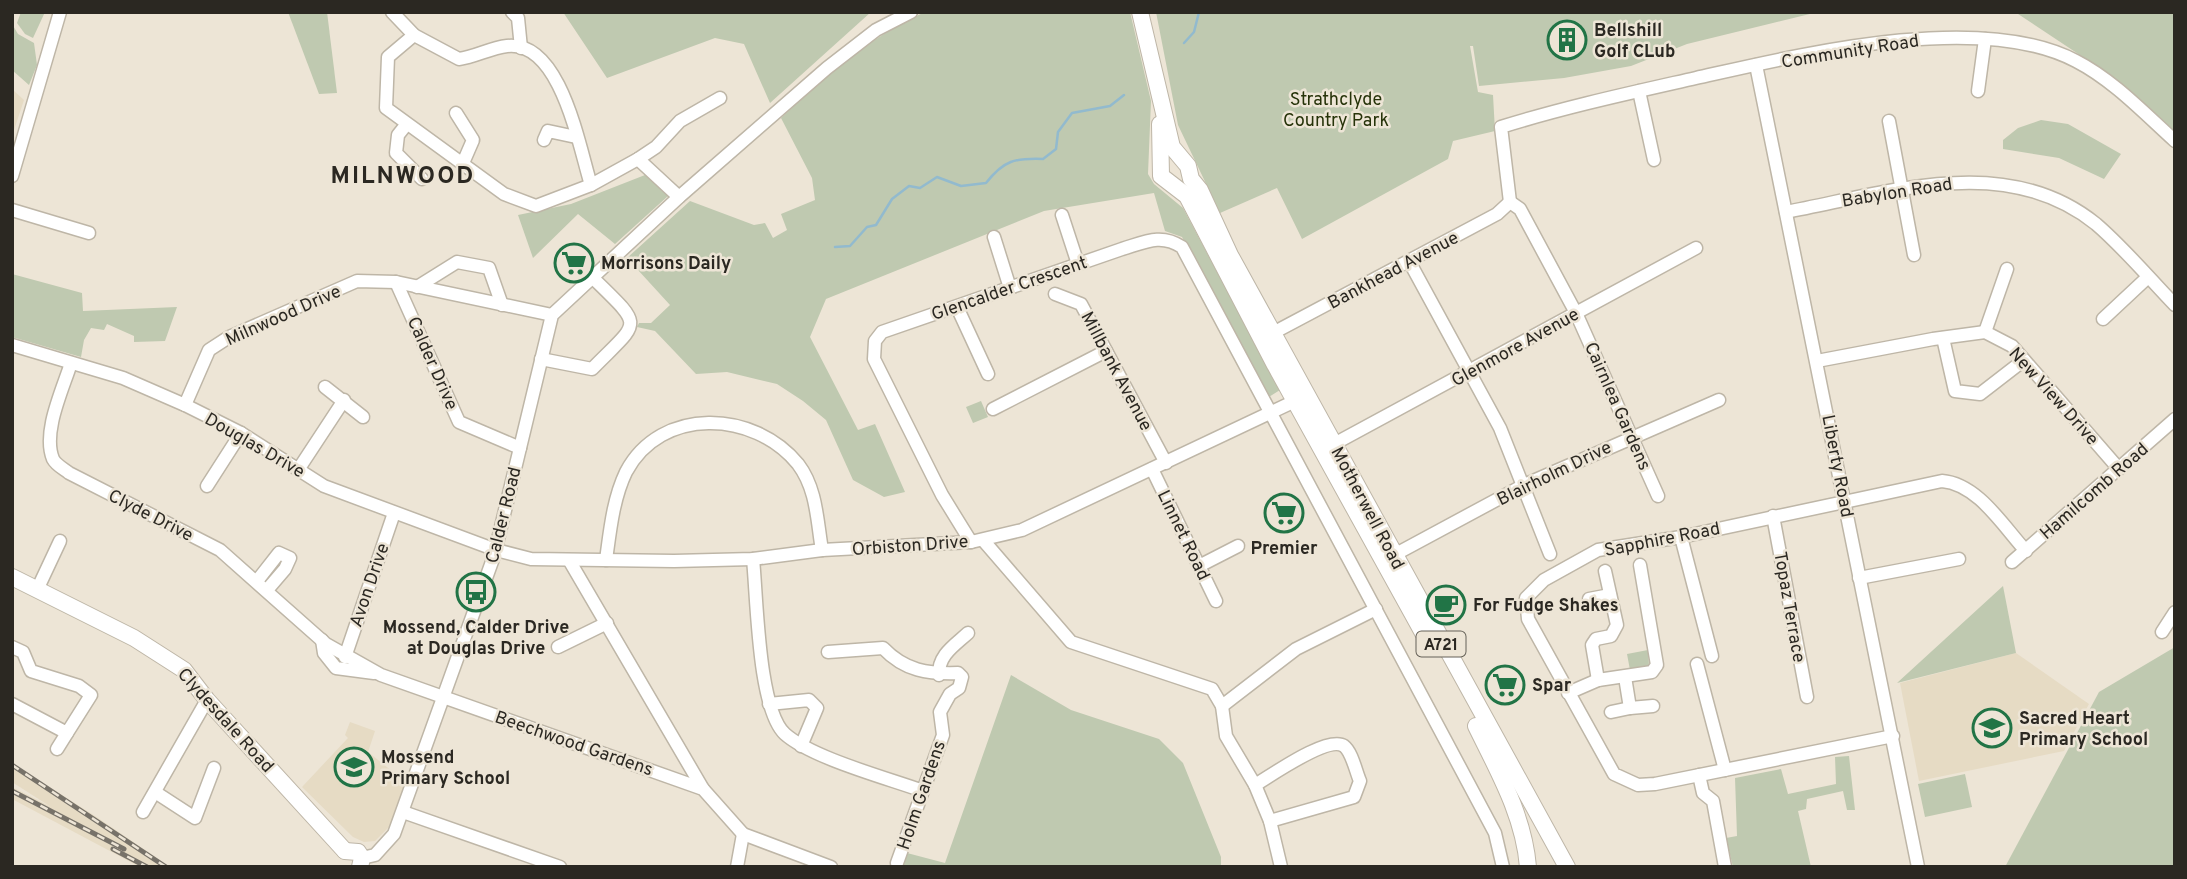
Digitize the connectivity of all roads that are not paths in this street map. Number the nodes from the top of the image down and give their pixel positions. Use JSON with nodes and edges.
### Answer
{"nodes":[{"id":1,"x":60,"y":12,"type":"edge"},
{"id":2,"x":392,"y":12,"type":"edge"},
{"id":3,"x":512,"y":12,"type":"edge"},
{"id":4,"x":911,"y":12,"type":"edge"},
{"id":5,"x":1139,"y":12,"type":"edge"},
{"id":6,"x":414,"y":34,"type":"junction"},
{"id":7,"x":1985,"y":38,"type":"junction"},
{"id":8,"x":521,"y":48,"type":"junction"},
{"id":9,"x":1756,"y":65,"type":"junction"},
{"id":10,"x":1639,"y":91,"type":"junction"},
{"id":11,"x":1978,"y":91,"type":"dead end"},
{"id":12,"x":720,"y":98,"type":"dead end"},
{"id":13,"x":1161,"y":100,"type":"junction"},
{"id":14,"x":456,"y":113,"type":"dead end"},
{"id":15,"x":1889,"y":121,"type":"dead end"},
{"id":16,"x":407,"y":125,"type":"junction"},
{"id":17,"x":543,"y":132,"type":"dead end"},
{"id":18,"x":576,"y":137,"type":"junction"},
{"id":19,"x":2175,"y":141,"type":"edge"},
{"id":20,"x":1179,"y":156,"type":"junction"},
{"id":21,"x":638,"y":159,"type":"junction"},
{"id":22,"x":1654,"y":160,"type":"dead end"},
{"id":23,"x":463,"y":163,"type":"junction"},
{"id":24,"x":1161,"y":165,"type":"junction"},
{"id":25,"x":1189,"y":174,"type":"junction"},
{"id":26,"x":12,"y":176,"type":"edge"},
{"id":27,"x":422,"y":178,"type":"dead end"},
{"id":28,"x":1173,"y":185,"type":"junction"},
{"id":29,"x":592,"y":186,"type":"junction"},
{"id":30,"x":1902,"y":190,"type":"junction"},
{"id":31,"x":679,"y":197,"type":"junction"},
{"id":32,"x":1510,"y":202,"type":"junction"},
{"id":33,"x":12,"y":210,"type":"edge"},
{"id":34,"x":1786,"y":212,"type":"junction"},
{"id":35,"x":1062,"y":215,"type":"dead end"},
{"id":36,"x":89,"y":233,"type":"dead end"},
{"id":37,"x":993,"y":237,"type":"dead end"},
{"id":38,"x":1696,"y":248,"type":"dead end"},
{"id":39,"x":1914,"y":255,"type":"dead end"},
{"id":40,"x":1409,"y":261,"type":"junction"},
{"id":41,"x":1078,"y":264,"type":"junction"},
{"id":42,"x":2007,"y":270,"type":"dead end"},
{"id":43,"x":592,"y":277,"type":"junction"},
{"id":44,"x":2148,"y":277,"type":"junction"},
{"id":45,"x":396,"y":282,"type":"junction"},
{"id":46,"x":417,"y":287,"type":"junction"},
{"id":47,"x":1010,"y":288,"type":"junction"},
{"id":48,"x":1055,"y":293,"type":"dead end"},
{"id":49,"x":502,"y":304,"type":"junction"},
{"id":50,"x":2175,"y":305,"type":"edge"},
{"id":51,"x":957,"y":307,"type":"junction"},
{"id":52,"x":1576,"y":313,"type":"junction"},
{"id":53,"x":552,"y":315,"type":"junction"},
{"id":54,"x":2103,"y":319,"type":"dead end"},
{"id":55,"x":1985,"y":332,"type":"junction"},
{"id":56,"x":1273,"y":333,"type":"junction"},
{"id":57,"x":1943,"y":338,"type":"junction"},
{"id":58,"x":12,"y":345,"type":"edge"},
{"id":59,"x":1106,"y":351,"type":"junction"},
{"id":60,"x":541,"y":359,"type":"junction"},
{"id":61,"x":2024,"y":360,"type":"junction"},
{"id":62,"x":1817,"y":361,"type":"junction"},
{"id":63,"x":71,"y":363,"type":"junction"},
{"id":64,"x":1471,"y":371,"type":"junction"},
{"id":65,"x":988,"y":374,"type":"dead end"},
{"id":66,"x":325,"y":387,"type":"dead end"},
{"id":67,"x":344,"y":400,"type":"junction"},
{"id":68,"x":1719,"y":400,"type":"dead end"},
{"id":69,"x":1295,"y":401,"type":"junction"},
{"id":70,"x":185,"y":405,"type":"junction"},
{"id":71,"x":993,"y":409,"type":"dead end"},
{"id":72,"x":1272,"y":412,"type":"junction"},
{"id":73,"x":363,"y":417,"type":"dead end"},
{"id":74,"x":2175,"y":419,"type":"edge"},
{"id":75,"x":240,"y":433,"type":"junction"},
{"id":76,"x":1631,"y":436,"type":"junction"},
{"id":77,"x":1334,"y":444,"type":"junction"},
{"id":78,"x":520,"y":448,"type":"junction"},
{"id":79,"x":1166,"y":463,"type":"junction"},
{"id":80,"x":2119,"y":468,"type":"junction"},
{"id":81,"x":1152,"y":469,"type":"junction"},
{"id":82,"x":298,"y":470,"type":"junction"},
{"id":83,"x":1524,"y":485,"type":"junction"},
{"id":84,"x":207,"y":486,"type":"dead end"},
{"id":85,"x":1658,"y":496,"type":"dead end"},
{"id":86,"x":1844,"y":501,"type":"junction"},
{"id":87,"x":394,"y":513,"type":"junction"},
{"id":88,"x":1773,"y":516,"type":"junction"},
{"id":89,"x":1681,"y":537,"type":"junction"},
{"id":90,"x":60,"y":541,"type":"dead end"},
{"id":91,"x":977,"y":541,"type":"junction"},
{"id":92,"x":1238,"y":545,"type":"dead end"},
{"id":93,"x":496,"y":550,"type":"junction"},
{"id":94,"x":822,"y":550,"type":"junction"},
{"id":95,"x":2026,"y":551,"type":"junction"},
{"id":96,"x":1550,"y":554,"type":"dead end"},
{"id":97,"x":1394,"y":555,"type":"junction"},
{"id":98,"x":753,"y":558,"type":"junction"},
{"id":99,"x":1959,"y":559,"type":"dead end"},
{"id":100,"x":569,"y":560,"type":"junction"},
{"id":101,"x":606,"y":560,"type":"junction"},
{"id":102,"x":2012,"y":562,"type":"dead end"},
{"id":103,"x":1640,"y":565,"type":"dead end"},
{"id":104,"x":1199,"y":566,"type":"junction"},
{"id":105,"x":1605,"y":571,"type":"dead end"},
{"id":106,"x":12,"y":577,"type":"edge"},
{"id":107,"x":1859,"y":578,"type":"junction"},
{"id":108,"x":257,"y":580,"type":"junction"},
{"id":109,"x":37,"y":590,"type":"junction"},
{"id":110,"x":267,"y":590,"type":"junction"},
{"id":111,"x":1611,"y":595,"type":"junction"},
{"id":112,"x":1589,"y":599,"type":"dead end"},
{"id":113,"x":1216,"y":601,"type":"dead end"},
{"id":114,"x":1376,"y":609,"type":"junction"},
{"id":115,"x":2175,"y":612,"type":"edge"},
{"id":116,"x":607,"y":623,"type":"junction"},
{"id":117,"x":2162,"y":632,"type":"dead end"},
{"id":118,"x":968,"y":634,"type":"dead end"},
{"id":119,"x":322,"y":640,"type":"junction"},
{"id":120,"x":12,"y":647,"type":"edge"},
{"id":121,"x":558,"y":647,"type":"dead end"},
{"id":122,"x":828,"y":652,"type":"dead end"},
{"id":123,"x":1712,"y":656,"type":"dead end"},
{"id":124,"x":345,"y":657,"type":"junction"},
{"id":125,"x":1697,"y":664,"type":"dead end"},
{"id":126,"x":381,"y":675,"type":"junction"},
{"id":127,"x":939,"y":675,"type":"junction"},
{"id":128,"x":1625,"y":677,"type":"junction"},
{"id":129,"x":1598,"y":680,"type":"junction"},
{"id":130,"x":1568,"y":693,"type":"junction"},
{"id":131,"x":444,"y":697,"type":"junction"},
{"id":132,"x":1807,"y":697,"type":"dead end"},
{"id":133,"x":207,"y":700,"type":"junction"},
{"id":134,"x":12,"y":704,"type":"edge"},
{"id":135,"x":769,"y":704,"type":"junction"},
{"id":136,"x":1222,"y":706,"type":"junction"},
{"id":137,"x":1654,"y":706,"type":"dead end"},
{"id":138,"x":1630,"y":708,"type":"junction"},
{"id":139,"x":1611,"y":712,"type":"dead end"},
{"id":140,"x":67,"y":733,"type":"junction"},
{"id":141,"x":1893,"y":736,"type":"junction"},
{"id":142,"x":801,"y":746,"type":"junction"},
{"id":143,"x":57,"y":749,"type":"dead end"},
{"id":144,"x":214,"y":768,"type":"dead end"},
{"id":145,"x":1725,"y":770,"type":"junction"},
{"id":146,"x":1699,"y":775,"type":"junction"},
{"id":147,"x":1255,"y":785,"type":"junction"},
{"id":148,"x":703,"y":789,"type":"junction"},
{"id":149,"x":923,"y":791,"type":"junction"},
{"id":150,"x":155,"y":792,"type":"junction"},
{"id":151,"x":143,"y":812,"type":"dead end"},
{"id":152,"x":403,"y":812,"type":"junction"},
{"id":153,"x":1270,"y":821,"type":"junction"},
{"id":154,"x":743,"y":834,"type":"junction"},
{"id":155,"x":1553,"y":841,"type":"junction"},
{"id":156,"x":1527,"y":848,"type":"junction"},
{"id":157,"x":342,"y":859,"type":"edge"},
{"id":158,"x":361,"y":862,"type":"edge"},
{"id":159,"x":897,"y":863,"type":"dead end"},
{"id":160,"x":560,"y":867,"type":"edge"},
{"id":161,"x":737,"y":867,"type":"edge"},
{"id":162,"x":831,"y":867,"type":"edge"},
{"id":163,"x":1281,"y":867,"type":"edge"},
{"id":164,"x":1503,"y":867,"type":"edge"},
{"id":165,"x":1528,"y":867,"type":"edge"},
{"id":166,"x":1567,"y":867,"type":"edge"},
{"id":167,"x":1726,"y":867,"type":"edge"},
{"id":168,"x":1918,"y":867,"type":"edge"}],
"edges":[{"from":1,"to":26,"type":"street"},
{"from":2,"to":6,"type":"street"},
{"from":3,"to":8,"type":"street"},
{"from":4,"to":31,"type":"street"},
{"from":5,"to":13,"type":"main road","number":"A721"},
{"from":6,"to":8,"type":"street"},
{"from":6,"to":16,"type":"street"},
{"from":7,"to":9,"type":"street","name":"Community Road"},
{"from":7,"to":11,"type":"street"},
{"from":7,"to":19,"type":"street","name":"Community Road"},
{"from":8,"to":18,"type":"street"},
{"from":9,"to":10,"type":"street","name":"Community Road"},
{"from":9,"to":34,"type":"street","name":"Liberty Road"},
{"from":10,"to":22,"type":"street"},
{"from":10,"to":32,"type":"street","name":"Community Road"},
{"from":12,"to":21,"type":"street"},
{"from":13,"to":20,"type":"main road","number":"A721"},
{"from":13,"to":24,"type":"main road","number":"A721"},
{"from":14,"to":23,"type":"street"},
{"from":15,"to":30,"type":"street"},
{"from":16,"to":23,"type":"street"},
{"from":16,"to":27,"type":"street"},
{"from":17,"to":18,"type":"street"},
{"from":18,"to":29,"type":"street"},
{"from":20,"to":24,"type":"main road"},
{"from":20,"to":25,"type":"main road","number":"A721"},
{"from":21,"to":29,"type":"street"},
{"from":21,"to":31,"type":"street"},
{"from":23,"to":29,"type":"street"},
{"from":24,"to":28,"type":"main road","number":"A721"},
{"from":25,"to":28,"type":"main road"},
{"from":25,"to":56,"type":"main road","name":"Motherwell Road","number":"A721"},
{"from":28,"to":69,"type":"main road","name":"Motherwell Road","number":"A721"},
{"from":30,"to":34,"type":"street","name":"Babylon Road"},
{"from":30,"to":39,"type":"street"},
{"from":30,"to":44,"type":"street","name":"Babylon Road"},
{"from":31,"to":43,"type":"street"},
{"from":32,"to":40,"type":"street","name":"Bankhead Avenue"},
{"from":32,"to":52,"type":"street","name":"Cairnlea Gardens"},
{"from":33,"to":36,"type":"street"},
{"from":34,"to":62,"type":"street","name":"Liberty Road"},
{"from":35,"to":41,"type":"street"},
{"from":37,"to":47,"type":"street"},
{"from":38,"to":52,"type":"street","name":"Glenmore Avenue"},
{"from":40,"to":56,"type":"street","name":"Bankhead Avenue"},
{"from":40,"to":64,"type":"street"},
{"from":41,"to":47,"type":"street","name":"Glencalder Crescent"},
{"from":41,"to":72,"type":"street","name":"Glencalder Crescent"},
{"from":42,"to":55,"type":"street"},
{"from":43,"to":53,"type":"street"},
{"from":43,"to":60,"type":"street"},
{"from":44,"to":50,"type":"street","name":"Babylon Road"},
{"from":44,"to":54,"type":"street"},
{"from":45,"to":46,"type":"street","name":"Milnwood Drive"},
{"from":45,"to":70,"type":"street","name":"Milnwood Drive"},
{"from":45,"to":78,"type":"street","name":"Calder Drive"},
{"from":46,"to":49,"type":"street","name":"Milnwood Drive"},
{"from":46,"to":49,"type":"street"},
{"from":47,"to":51,"type":"street","name":"Glencalder Crescent"},
{"from":48,"to":59,"type":"street","name":"Millbank Avenue"},
{"from":49,"to":53,"type":"street","name":"Milnwood Drive"},
{"from":51,"to":65,"type":"street"},
{"from":51,"to":91,"type":"street","name":"Glencalder Crescent"},
{"from":52,"to":64,"type":"street","name":"Glenmore Avenue"},
{"from":52,"to":76,"type":"street","name":"Cairnlea Gardens"},
{"from":53,"to":60,"type":"street","name":"Calder Road"},
{"from":55,"to":57,"type":"street"},
{"from":55,"to":61,"type":"street","name":"New View Drive"},
{"from":56,"to":77,"type":"main road","name":"Motherwell Road","number":"A721"},
{"from":57,"to":61,"type":"street"},
{"from":57,"to":62,"type":"street"},
{"from":58,"to":63,"type":"street","name":"Douglas Drive"},
{"from":59,"to":71,"type":"street"},
{"from":59,"to":79,"type":"street","name":"Millbank Avenue"},
{"from":60,"to":78,"type":"street","name":"Calder Road"},
{"from":61,"to":80,"type":"street","name":"New View Drive"},
{"from":62,"to":86,"type":"street","name":"Liberty Road"},
{"from":63,"to":70,"type":"street","name":"Douglas Drive"},
{"from":63,"to":108,"type":"street","name":"Clyde Drive"},
{"from":64,"to":77,"type":"street","name":"Glenmore Avenue"},
{"from":64,"to":83,"type":"street"},
{"from":66,"to":67,"type":"street"},
{"from":67,"to":73,"type":"street"},
{"from":67,"to":82,"type":"street"},
{"from":68,"to":76,"type":"street","name":"Blairholm Drive"},
{"from":69,"to":72,"type":"street","name":"Orbiston Drive"},
{"from":69,"to":156,"type":"main road","name":"Motherwell Road","number":"A721"},
{"from":70,"to":75,"type":"street","name":"Douglas Drive"},
{"from":72,"to":79,"type":"street","name":"Orbiston Drive"},
{"from":72,"to":114,"type":"street"},
{"from":74,"to":80,"type":"street","name":"Hamilcomb Road"},
{"from":75,"to":82,"type":"street","name":"Douglas Drive"},
{"from":75,"to":84,"type":"street"},
{"from":76,"to":83,"type":"street","name":"Blairholm Drive"},
{"from":76,"to":85,"type":"street","name":"Cairnlea Gardens"},
{"from":77,"to":97,"type":"main road","name":"Motherwell Road","number":"A721"},
{"from":78,"to":93,"type":"street","name":"Calder Road"},
{"from":79,"to":81,"type":"street","name":"Orbiston Drive"},
{"from":80,"to":95,"type":"street","name":"Hamilcomb Road"},
{"from":81,"to":91,"type":"street","name":"Orbiston Drive"},
{"from":81,"to":104,"type":"street","name":"Linnet Road"},
{"from":82,"to":87,"type":"street","name":"Douglas Drive"},
{"from":83,"to":96,"type":"street"},
{"from":83,"to":97,"type":"street","name":"Blairholm Drive"},
{"from":86,"to":88,"type":"street","name":"Sapphire Road"},
{"from":86,"to":95,"type":"street","name":"Sapphire Road"},
{"from":86,"to":107,"type":"street","name":"Liberty Road"},
{"from":87,"to":93,"type":"street","name":"Douglas Drive"},
{"from":87,"to":124,"type":"street","name":"Avon Drive"},
{"from":88,"to":89,"type":"street","name":"Sapphire Road"},
{"from":88,"to":132,"type":"street","name":"Topaz Terrace"},
{"from":89,"to":123,"type":"street"},
{"from":89,"to":130,"type":"street","name":"Sapphire Road"},
{"from":90,"to":109,"type":"street"},
{"from":91,"to":94,"type":"street","name":"Orbiston Drive"},
{"from":91,"to":136,"type":"street"},
{"from":92,"to":104,"type":"street"},
{"from":93,"to":100,"type":"street","name":"Orbiston Drive"},
{"from":93,"to":131,"type":"street","name":"Calder Road"},
{"from":94,"to":98,"type":"street","name":"Orbiston Drive"},
{"from":94,"to":101,"type":"street"},
{"from":95,"to":102,"type":"street","name":"Hamilcomb Road"},
{"from":97,"to":155,"type":"main road","name":"Motherwell Road","number":"A721"},
{"from":98,"to":101,"type":"street","name":"Orbiston Drive"},
{"from":98,"to":135,"type":"street"},
{"from":99,"to":107,"type":"street"},
{"from":100,"to":101,"type":"street","name":"Orbiston Drive"},
{"from":100,"to":116,"type":"street","name":"Beechwood Gardens"},
{"from":103,"to":128,"type":"street"},
{"from":104,"to":113,"type":"street","name":"Linnet Road"},
{"from":105,"to":111,"type":"street"},
{"from":106,"to":109,"type":"main road","name":"Clydesdale Road"},
{"from":107,"to":141,"type":"street","name":"Liberty Road"},
{"from":108,"to":110,"type":"street","name":"Clyde Drive"},
{"from":108,"to":110,"type":"street"},
{"from":109,"to":133,"type":"main road","name":"Clydesdale Road"},
{"from":110,"to":119,"type":"street","name":"Clyde Drive"},
{"from":111,"to":112,"type":"street"},
{"from":111,"to":129,"type":"street"},
{"from":114,"to":136,"type":"street"},
{"from":114,"to":164,"type":"street"},
{"from":115,"to":117,"type":"street"},
{"from":116,"to":121,"type":"street"},
{"from":116,"to":148,"type":"street","name":"Beechwood Gardens"},
{"from":118,"to":127,"type":"street"},
{"from":119,"to":124,"type":"street","name":"Clyde Drive"},
{"from":119,"to":126,"type":"street","name":"Clyde Drive"},
{"from":120,"to":140,"type":"street"},
{"from":122,"to":127,"type":"street","name":"Holm Gardens"},
{"from":124,"to":126,"type":"street","name":"Clyde Drive"},
{"from":125,"to":145,"type":"street"},
{"from":126,"to":131,"type":"street","name":"Clyde Drive"},
{"from":127,"to":149,"type":"street","name":"Holm Gardens"},
{"from":128,"to":129,"type":"street"},
{"from":128,"to":138,"type":"street"},
{"from":129,"to":130,"type":"street"},
{"from":130,"to":146,"type":"street","name":"Sapphire Road"},
{"from":131,"to":148,"type":"street","name":"Beechwood Gardens"},
{"from":131,"to":152,"type":"street","name":"Calder Road"},
{"from":133,"to":150,"type":"street"},
{"from":133,"to":157,"type":"main road","name":"Clydesdale Road"},
{"from":134,"to":140,"type":"street"},
{"from":135,"to":142,"type":"street"},
{"from":135,"to":142,"type":"street"},
{"from":136,"to":147,"type":"street"},
{"from":137,"to":138,"type":"street"},
{"from":138,"to":139,"type":"street"},
{"from":140,"to":143,"type":"street"},
{"from":141,"to":145,"type":"street","name":"Sapphire Road"},
{"from":141,"to":168,"type":"street","name":"Liberty Road"},
{"from":142,"to":149,"type":"street"},
{"from":144,"to":150,"type":"street"},
{"from":145,"to":146,"type":"street","name":"Sapphire Road"},
{"from":146,"to":167,"type":"street"},
{"from":147,"to":153,"type":"street"},
{"from":147,"to":153,"type":"street"},
{"from":148,"to":154,"type":"street","name":"Beechwood Gardens"},
{"from":149,"to":159,"type":"street","name":"Holm Gardens"},
{"from":150,"to":151,"type":"street"},
{"from":152,"to":158,"type":"street","name":"Calder Road"},
{"from":152,"to":160,"type":"street"},
{"from":153,"to":163,"type":"street"},
{"from":154,"to":161,"type":"street"},
{"from":154,"to":162,"type":"street"},
{"from":155,"to":156,"type":"main road"},
{"from":155,"to":166,"type":"main road","name":"Motherwell Road","number":"A721"},
{"from":156,"to":165,"type":"main road","name":"Motherwell Road","number":"A721"},
{"from":157,"to":158,"type":"main road","name":"Clydesdale Road"}]}
